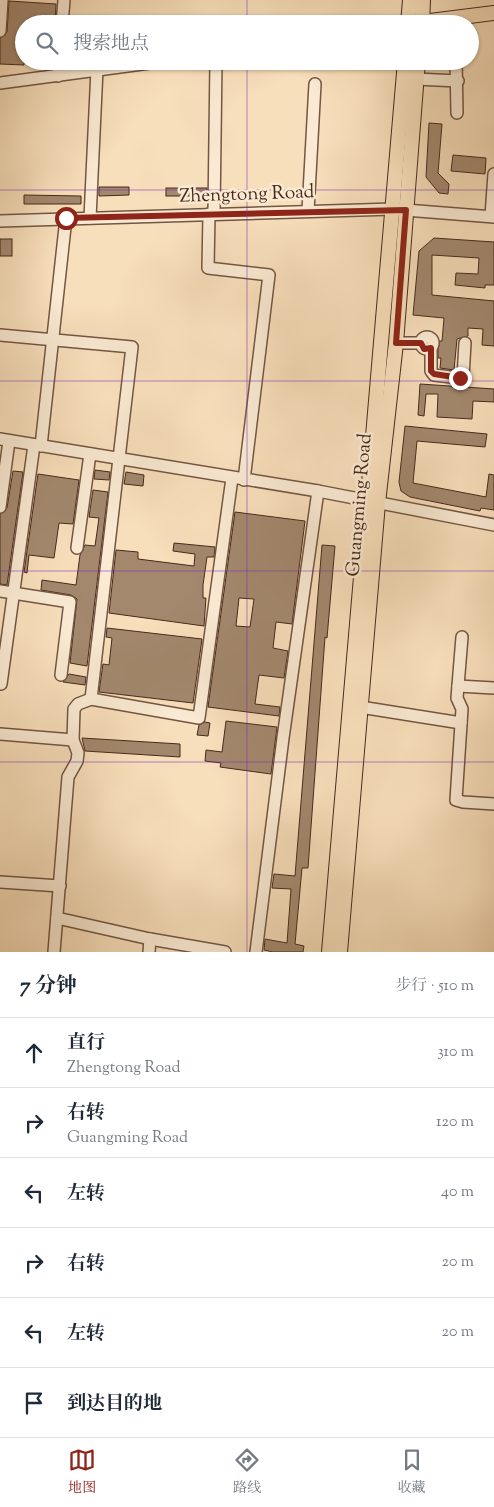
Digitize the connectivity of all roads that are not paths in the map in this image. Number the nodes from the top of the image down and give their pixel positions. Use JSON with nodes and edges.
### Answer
{"nodes":[{"id":1,"x":2,"y":0,"type":"edge"},
{"id":2,"x":64,"y":0,"type":"edge"},
{"id":3,"x":410,"y":0,"type":"edge"},
{"id":4,"x":423,"y":0,"type":"edge"},
{"id":5,"x":494,"y":13,"type":"edge"},
{"id":6,"x":63,"y":15,"type":"edge"},
{"id":7,"x":411,"y":15,"type":"edge"},
{"id":8,"x":416,"y":15,"type":"edge"},
{"id":9,"x":478,"y":15,"type":"edge"},
{"id":10,"x":0,"y":31,"type":"edge"},
{"id":11,"x":58,"y":70,"type":"edge"},
{"id":12,"x":97,"y":70,"type":"joint"},
{"id":13,"x":216,"y":70,"type":"edge"},
{"id":14,"x":405,"y":70,"type":"edge"},
{"id":15,"x":417,"y":70,"type":"edge"},
{"id":16,"x":457,"y":70,"type":"edge"},
{"id":17,"x":58,"y":76,"type":"junction"},
{"id":18,"x":416,"y":79,"type":"junction"},
{"id":19,"x":458,"y":80,"type":"junction"},
{"id":20,"x":0,"y":83,"type":"edge"},
{"id":21,"x":315,"y":84,"type":"dead end"},
{"id":22,"x":457,"y":113,"type":"dead end"},
{"id":23,"x":494,"y":174,"type":"edge"},
{"id":24,"x":400,"y":210,"type":"junction"},
{"id":25,"x":308,"y":211,"type":"junction"},
{"id":26,"x":212,"y":214,"type":"junction"},
{"id":27,"x":493,"y":216,"type":"edge"},
{"id":28,"x":66,"y":218,"type":"junction"},
{"id":29,"x":90,"y":218,"type":"junction"},
{"id":30,"x":0,"y":221,"type":"edge"},
{"id":31,"x":0,"y":335,"type":"edge"},
{"id":32,"x":54,"y":340,"type":"junction"},
{"id":33,"x":396,"y":343,"type":"junction"},
{"id":34,"x":465,"y":343,"type":"dead end"},
{"id":35,"x":5,"y":440,"type":"edge"},
{"id":36,"x":38,"y":446,"type":"junction"},
{"id":37,"x":90,"y":454,"type":"junction"},
{"id":38,"x":120,"y":460,"type":"junction"},
{"id":39,"x":232,"y":478,"type":"junction"},
{"id":40,"x":244,"y":480,"type":"junction"},
{"id":41,"x":318,"y":491,"type":"junction"},
{"id":42,"x":373,"y":502,"type":"junction"},
{"id":43,"x":0,"y":507,"type":"edge"},
{"id":44,"x":494,"y":525,"type":"edge"},
{"id":45,"x":77,"y":548,"type":"dead end"},
{"id":46,"x":0,"y":591,"type":"edge"},
{"id":47,"x":14,"y":593,"type":"junction"},
{"id":48,"x":462,"y":637,"type":"dead end"},
{"id":49,"x":61,"y":675,"type":"dead end"},
{"id":50,"x":1,"y":684,"type":"dead end"},
{"id":51,"x":458,"y":686,"type":"junction"},
{"id":52,"x":494,"y":688,"type":"edge"},
{"id":53,"x":91,"y":699,"type":"junction"},
{"id":54,"x":356,"y":706,"type":"junction"},
{"id":55,"x":461,"y":723,"type":"junction"},
{"id":56,"x":0,"y":734,"type":"edge"},
{"id":57,"x":72,"y":740,"type":"junction"},
{"id":58,"x":494,"y":804,"type":"edge"},
{"id":59,"x":0,"y":882,"type":"edge"},
{"id":60,"x":60,"y":886,"type":"junction"},
{"id":61,"x":57,"y":918,"type":"junction"},
{"id":62,"x":150,"y":939,"type":"junction"},
{"id":63,"x":54,"y":952,"type":"edge"},
{"id":64,"x":149,"y":952,"type":"edge"},
{"id":65,"x":225,"y":952,"type":"edge"},
{"id":66,"x":256,"y":952,"type":"edge"},
{"id":67,"x":329,"y":952,"type":"edge"},
{"id":68,"x":340,"y":952,"type":"edge"}],
"edges":[{"from":1,"to":10,"type":"street"},
{"from":2,"to":6,"type":"street"},
{"from":3,"to":7,"type":"main road"},
{"from":4,"to":8,"type":"main road"},
{"from":5,"to":9,"type":"main road"},
{"from":11,"to":17,"type":"street"},
{"from":12,"to":17,"type":"street"},
{"from":12,"to":29,"type":"street"},
{"from":13,"to":26,"type":"street"},
{"from":14,"to":24,"type":"main road","name":"Guangming Road"},
{"from":15,"to":18,"type":"main road","name":"Guangming Road"},
{"from":16,"to":19,"type":"street"},
{"from":17,"to":20,"type":"street"},
{"from":18,"to":19,"type":"street"},
{"from":18,"to":24,"type":"main road","name":"Guangming Road"},
{"from":19,"to":22,"type":"street"},
{"from":21,"to":25,"type":"street"},
{"from":23,"to":27,"type":"street"},
{"from":24,"to":25,"type":"street","name":"Zhengtong Road"},
{"from":24,"to":27,"type":"street","name":"Zhengtong Road"},
{"from":24,"to":33,"type":"main road","name":"Guangming Road"},
{"from":24,"to":42,"type":"main road","name":"Guangming Road"},
{"from":25,"to":26,"type":"street","name":"Zhengtong Road"},
{"from":26,"to":29,"type":"street","name":"Zhengtong Road"},
{"from":26,"to":40,"type":"street"},
{"from":28,"to":29,"type":"street","name":"Zhengtong Road"},
{"from":28,"to":30,"type":"street","name":"Zhengtong Road"},
{"from":28,"to":32,"type":"street"},
{"from":31,"to":32,"type":"street"},
{"from":32,"to":36,"type":"street"},
{"from":32,"to":38,"type":"street"},
{"from":33,"to":34,"type":"street"},
{"from":33,"to":42,"type":"main road","name":"Guangming Road"},
{"from":35,"to":36,"type":"street"},
{"from":35,"to":43,"type":"street"},
{"from":36,"to":37,"type":"street"},
{"from":36,"to":47,"type":"street"},
{"from":37,"to":38,"type":"street"},
{"from":37,"to":45,"type":"street"},
{"from":38,"to":39,"type":"street"},
{"from":38,"to":53,"type":"street"},
{"from":39,"to":40,"type":"street"},
{"from":39,"to":53,"type":"street"},
{"from":40,"to":41,"type":"street"},
{"from":41,"to":42,"type":"street"},
{"from":41,"to":66,"type":"street"},
{"from":42,"to":44,"type":"street"},
{"from":42,"to":54,"type":"main road","name":"Guangming Road"},
{"from":46,"to":47,"type":"street"},
{"from":47,"to":49,"type":"street"},
{"from":47,"to":50,"type":"street"},
{"from":48,"to":51,"type":"street"},
{"from":51,"to":52,"type":"street"},
{"from":51,"to":55,"type":"street"},
{"from":53,"to":57,"type":"street"},
{"from":54,"to":55,"type":"street"},
{"from":54,"to":67,"type":"main road","name":"Guangming Road"},
{"from":54,"to":68,"type":"main road","name":"Guangming Road"},
{"from":55,"to":58,"type":"street"},
{"from":56,"to":57,"type":"street"},
{"from":57,"to":60,"type":"street"},
{"from":59,"to":60,"type":"street"},
{"from":60,"to":61,"type":"street"},
{"from":61,"to":62,"type":"street"},
{"from":61,"to":63,"type":"street"},
{"from":62,"to":64,"type":"street"},
{"from":62,"to":65,"type":"street"}]}
